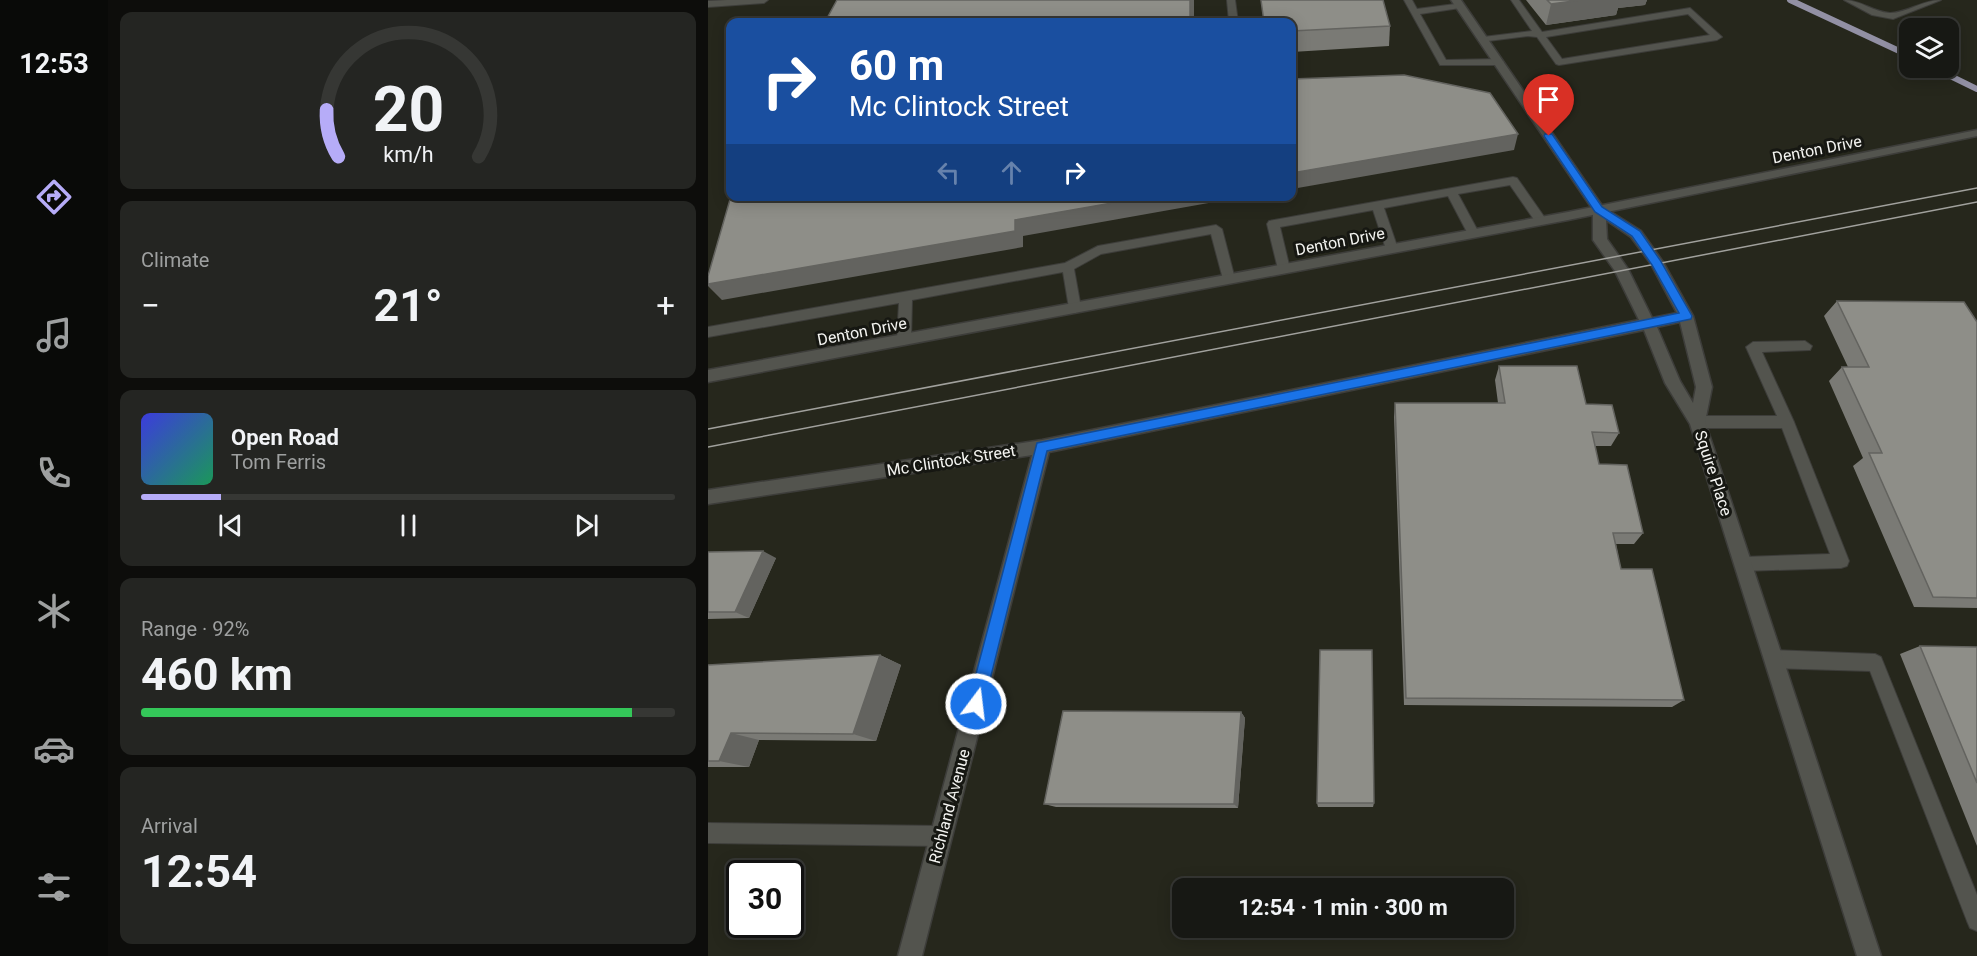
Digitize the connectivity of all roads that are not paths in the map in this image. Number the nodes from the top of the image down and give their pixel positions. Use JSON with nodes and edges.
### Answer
{"nodes":[{"id":1,"x":764,"y":0,"type":"edge"},
{"id":2,"x":1231,"y":0,"type":"edge"},
{"id":3,"x":1408,"y":0,"type":"edge"},
{"id":4,"x":1515,"y":0,"type":"edge"},
{"id":5,"x":1848,"y":0,"type":"edge"},
{"id":6,"x":1937,"y":0,"type":"edge"},
{"id":7,"x":1458,"y":2,"type":"edge"},
{"id":8,"x":708,"y":4,"type":"edge"},
{"id":9,"x":1414,"y":12,"type":"junction"},
{"id":10,"x":1233,"y":18,"type":"edge"},
{"id":11,"x":1540,"y":35,"type":"junction"},
{"id":12,"x":1483,"y":40,"type":"junction"},
{"id":13,"x":1499,"y":62,"type":"junction"},
{"id":14,"x":1975,"y":134,"type":"edge"},
{"id":15,"x":1451,"y":192,"type":"junction"},
{"id":16,"x":1377,"y":205,"type":"junction"},
{"id":17,"x":1599,"y":210,"type":"junction"},
{"id":18,"x":1541,"y":221,"type":"junction"},
{"id":19,"x":1473,"y":234,"type":"junction"},
{"id":20,"x":1392,"y":249,"type":"junction"},
{"id":21,"x":1068,"y":267,"type":"junction"},
{"id":22,"x":1284,"y":269,"type":"junction"},
{"id":23,"x":1229,"y":279,"type":"junction"},
{"id":24,"x":906,"y":297,"type":"junction"},
{"id":25,"x":1075,"y":308,"type":"junction"},
{"id":26,"x":1686,"y":316,"type":"junction"},
{"id":27,"x":1648,"y":323,"type":"junction"},
{"id":28,"x":708,"y":332,"type":"edge"},
{"id":29,"x":904,"y":340,"type":"junction"},
{"id":30,"x":1805,"y":346,"type":"dead end"},
{"id":31,"x":708,"y":376,"type":"edge"},
{"id":32,"x":1697,"y":422,"type":"junction"},
{"id":33,"x":1787,"y":422,"type":"junction"},
{"id":34,"x":1042,"y":447,"type":"junction"},
{"id":35,"x":708,"y":497,"type":"edge"},
{"id":36,"x":1743,"y":564,"type":"junction"},
{"id":37,"x":1774,"y":660,"type":"junction"},
{"id":38,"x":708,"y":833,"type":"edge"},
{"id":39,"x":941,"y":836,"type":"junction"},
{"id":40,"x":1977,"y":921,"type":"edge"},
{"id":41,"x":910,"y":956,"type":"edge"},
{"id":42,"x":1869,"y":956,"type":"edge"}],
"edges":[{"from":1,"to":8,"type":"lane"},
{"from":2,"to":10,"type":"lane"},
{"from":3,"to":9,"type":"lane"},
{"from":4,"to":11,"type":"lane"},
{"from":5,"to":6,"type":"lane"},
{"from":7,"to":9,"type":"lane"},
{"from":7,"to":12,"type":"street"},
{"from":9,"to":13,"type":"lane"},
{"from":11,"to":11,"type":"lane"},
{"from":11,"to":12,"type":"lane"},
{"from":12,"to":13,"type":"street"},
{"from":13,"to":17,"type":"street"},
{"from":14,"to":17,"type":"street","name":"Denton Drive"},
{"from":15,"to":16,"type":"lane"},
{"from":15,"to":18,"type":"lane"},
{"from":15,"to":19,"type":"lane"},
{"from":16,"to":20,"type":"lane"},
{"from":16,"to":22,"type":"lane"},
{"from":17,"to":18,"type":"street","name":"Denton Drive"},
{"from":17,"to":26,"type":"street"},
{"from":17,"to":27,"type":"street","name":"Squire Place"},
{"from":18,"to":19,"type":"street","name":"Denton Drive"},
{"from":19,"to":20,"type":"street","name":"Denton Drive"},
{"from":20,"to":22,"type":"street","name":"Denton Drive"},
{"from":21,"to":23,"type":"lane"},
{"from":21,"to":24,"type":"lane"},
{"from":21,"to":25,"type":"lane"},
{"from":22,"to":23,"type":"street","name":"Denton Drive"},
{"from":23,"to":25,"type":"street","name":"Denton Drive"},
{"from":24,"to":28,"type":"lane"},
{"from":24,"to":29,"type":"lane"},
{"from":25,"to":29,"type":"street","name":"Denton Drive"},
{"from":26,"to":27,"type":"street","name":"Mc Clintock Street"},
{"from":26,"to":32,"type":"street"},
{"from":27,"to":32,"type":"street","name":"Squire Place"},
{"from":27,"to":34,"type":"street","name":"Mc Clintock Street"},
{"from":29,"to":31,"type":"street","name":"Denton Drive"},
{"from":30,"to":33,"type":"lane"},
{"from":32,"to":33,"type":"lane"},
{"from":32,"to":36,"type":"street","name":"Squire Place"},
{"from":33,"to":36,"type":"lane"},
{"from":34,"to":35,"type":"street","name":"Mc Clintock Street"},
{"from":34,"to":39,"type":"street","name":"Richland Avenue"},
{"from":36,"to":37,"type":"street","name":"Squire Place"},
{"from":37,"to":40,"type":"lane"},
{"from":37,"to":42,"type":"street","name":"Squire Place"},
{"from":38,"to":39,"type":"lane"},
{"from":39,"to":41,"type":"street","name":"Richland Avenue"}]}
